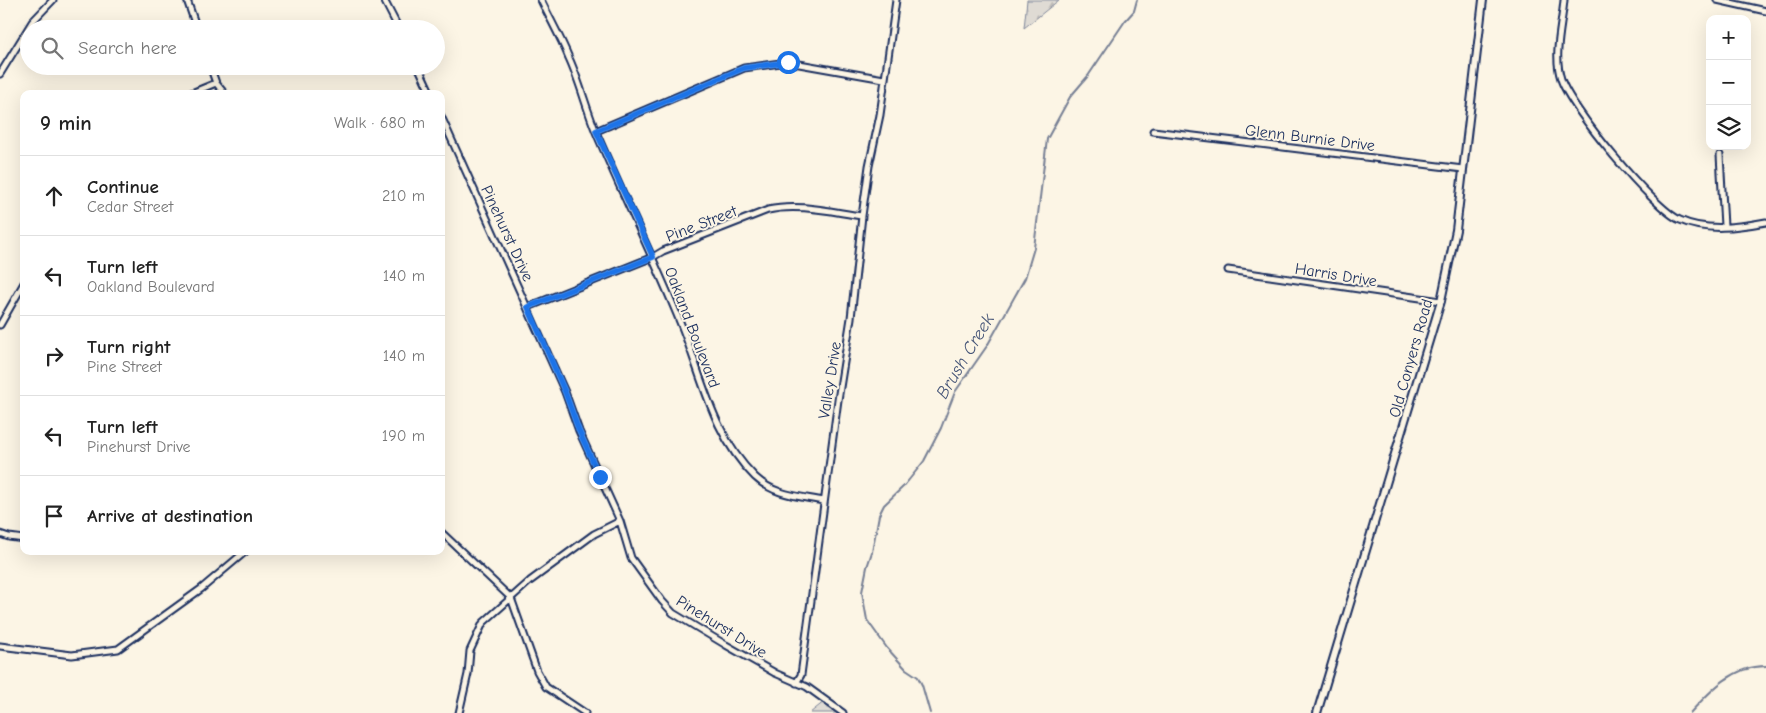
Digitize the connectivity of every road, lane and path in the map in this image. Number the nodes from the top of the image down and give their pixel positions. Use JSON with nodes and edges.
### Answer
{"nodes":[{"id":1,"x":52,"y":0,"type":"edge"},
{"id":2,"x":187,"y":0,"type":"edge"},
{"id":3,"x":384,"y":0,"type":"edge"},
{"id":4,"x":541,"y":0,"type":"edge"},
{"id":5,"x":896,"y":0,"type":"edge"},
{"id":6,"x":1483,"y":0,"type":"edge"},
{"id":7,"x":1564,"y":0,"type":"edge"},
{"id":8,"x":1716,"y":0,"type":"edge"},
{"id":9,"x":1766,"y":11,"type":"edge"},
{"id":10,"x":34,"y":20,"type":"edge"},
{"id":11,"x":194,"y":20,"type":"edge"},
{"id":12,"x":394,"y":20,"type":"edge"},
{"id":13,"x":20,"y":42,"type":"edge"},
{"id":14,"x":0,"y":74,"type":"edge"},
{"id":15,"x":213,"y":75,"type":"edge"},
{"id":16,"x":422,"y":75,"type":"edge"},
{"id":17,"x":884,"y":79,"type":"junction"},
{"id":18,"x":216,"y":83,"type":"junction"},
{"id":19,"x":199,"y":90,"type":"edge"},
{"id":20,"x":222,"y":90,"type":"edge"},
{"id":21,"x":429,"y":90,"type":"edge"},
{"id":22,"x":445,"y":125,"type":"edge"},
{"id":23,"x":596,"y":131,"type":"junction"},
{"id":24,"x":1153,"y":131,"type":"dead end"},
{"id":25,"x":1720,"y":155,"type":"dead end"},
{"id":26,"x":1463,"y":169,"type":"junction"},
{"id":27,"x":862,"y":216,"type":"junction"},
{"id":28,"x":1766,"y":222,"type":"edge"},
{"id":29,"x":1724,"y":226,"type":"junction"},
{"id":30,"x":653,"y":257,"type":"junction"},
{"id":31,"x":1228,"y":270,"type":"dead end"},
{"id":32,"x":20,"y":290,"type":"edge"},
{"id":33,"x":1441,"y":301,"type":"junction"},
{"id":34,"x":528,"y":307,"type":"junction"},
{"id":35,"x":0,"y":325,"type":"edge"},
{"id":36,"x":824,"y":501,"type":"junction"},
{"id":37,"x":620,"y":521,"type":"junction"},
{"id":38,"x":0,"y":534,"type":"edge"},
{"id":39,"x":445,"y":536,"type":"edge"},
{"id":40,"x":20,"y":538,"type":"edge"},
{"id":41,"x":241,"y":555,"type":"edge"},
{"id":42,"x":510,"y":598,"type":"junction"},
{"id":43,"x":0,"y":646,"type":"edge"},
{"id":44,"x":796,"y":683,"type":"junction"},
{"id":45,"x":459,"y":713,"type":"edge"},
{"id":46,"x":585,"y":713,"type":"edge"},
{"id":47,"x":843,"y":713,"type":"edge"},
{"id":48,"x":1317,"y":713,"type":"edge"}],
"edges":[{"from":1,"to":10,"type":"street"},
{"from":2,"to":11,"type":"street"},
{"from":3,"to":12,"type":"street"},
{"from":4,"to":23,"type":"street","name":"Oakland Boulevard"},
{"from":5,"to":17,"type":"street","name":"Valley Drive"},
{"from":6,"to":26,"type":"street","name":"Old Conyers Road"},
{"from":7,"to":29,"type":"street"},
{"from":8,"to":9,"type":"street"},
{"from":13,"to":14,"type":"street"},
{"from":15,"to":18,"type":"street"},
{"from":16,"to":21,"type":"street"},
{"from":17,"to":23,"type":"street"},
{"from":17,"to":27,"type":"street","name":"Valley Drive"},
{"from":18,"to":19,"type":"street"},
{"from":18,"to":20,"type":"street"},
{"from":22,"to":34,"type":"street","name":"Pinehurst Drive"},
{"from":23,"to":30,"type":"street","name":"Oakland Boulevard"},
{"from":24,"to":26,"type":"street","name":"Glenn Burnie Drive"},
{"from":25,"to":29,"type":"street"},
{"from":26,"to":33,"type":"street","name":"Old Conyers Road"},
{"from":27,"to":30,"type":"street","name":"Pine Street"},
{"from":27,"to":36,"type":"street","name":"Valley Drive"},
{"from":28,"to":29,"type":"street"},
{"from":30,"to":34,"type":"street","name":"Pine Street"},
{"from":30,"to":36,"type":"street","name":"Oakland Boulevard"},
{"from":31,"to":33,"type":"street","name":"Harris Drive"},
{"from":32,"to":35,"type":"street"},
{"from":33,"to":48,"type":"street","name":"Old Conyers Road"},
{"from":34,"to":37,"type":"street","name":"Pinehurst Drive"},
{"from":36,"to":44,"type":"street","name":"Valley Drive"},
{"from":37,"to":42,"type":"street"},
{"from":37,"to":44,"type":"street","name":"Pinehurst Drive"},
{"from":38,"to":40,"type":"street"},
{"from":39,"to":42,"type":"street"},
{"from":41,"to":43,"type":"street"},
{"from":42,"to":45,"type":"street"},
{"from":42,"to":46,"type":"street"},
{"from":44,"to":47,"type":"street","name":"Pinehurst Drive"}]}
